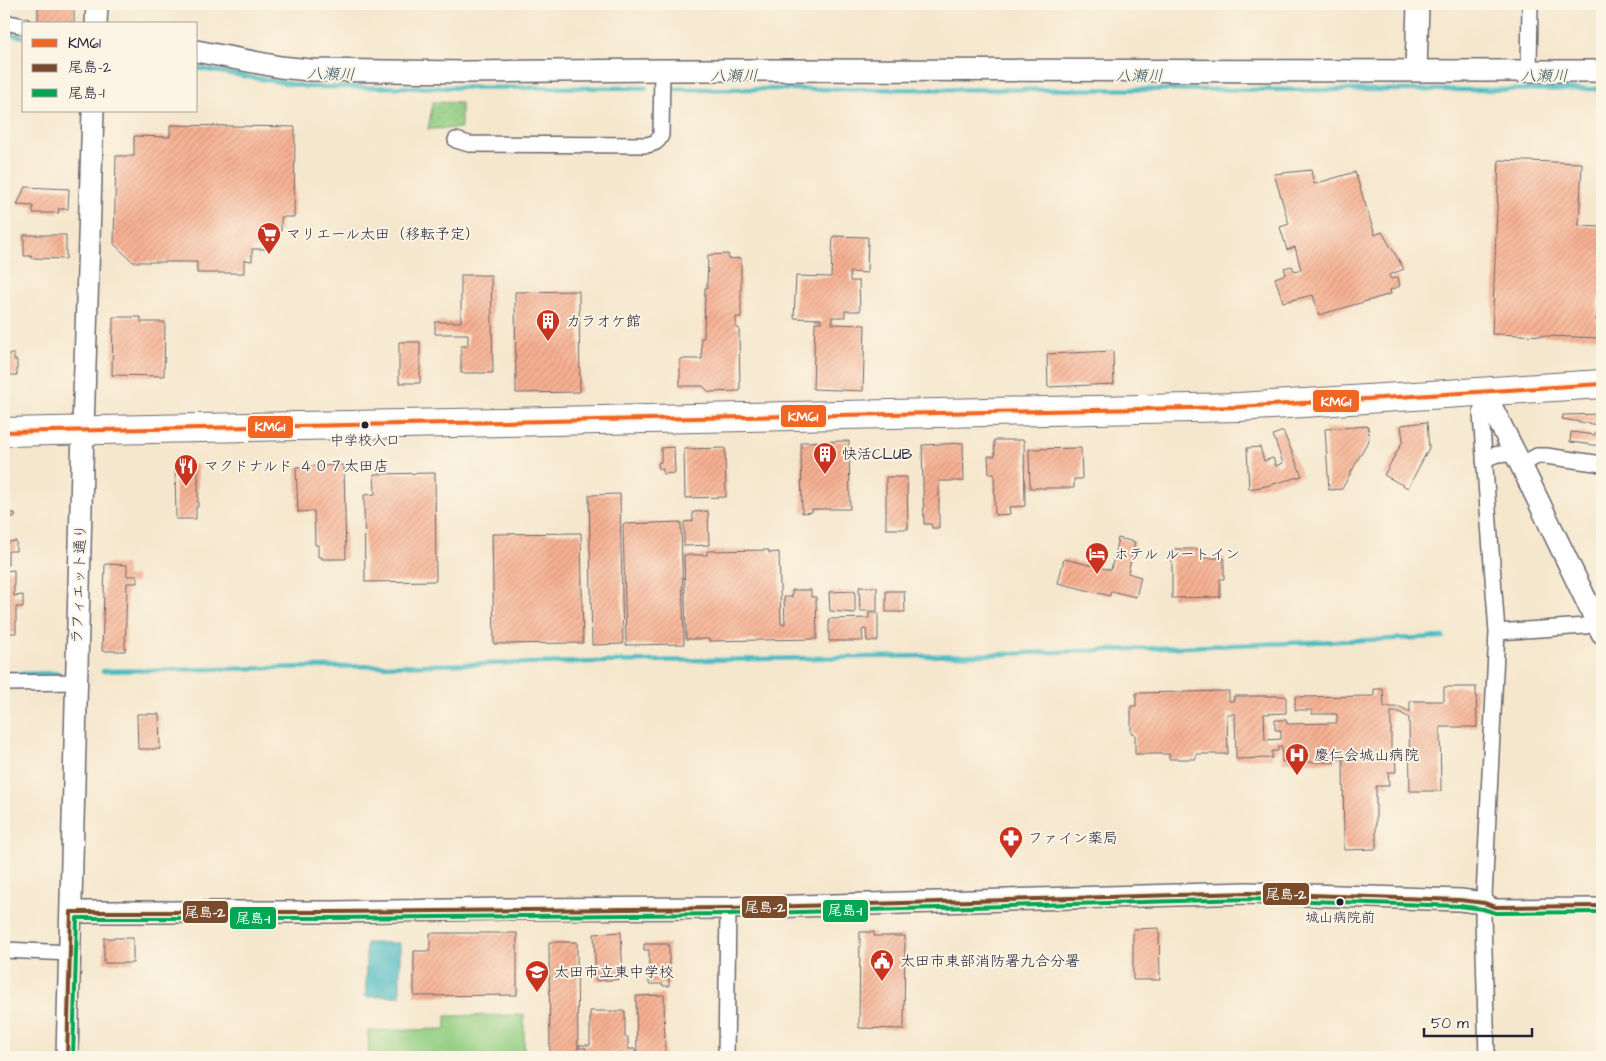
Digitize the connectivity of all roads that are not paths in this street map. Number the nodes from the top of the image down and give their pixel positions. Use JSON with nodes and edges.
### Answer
{"nodes":[{"id":1,"x":96,"y":4,"type":"edge"},
{"id":2,"x":1418,"y":4,"type":"edge"},
{"id":3,"x":1530,"y":4,"type":"edge"},
{"id":4,"x":4,"y":22,"type":"edge"},
{"id":5,"x":96,"y":22,"type":"edge"},
{"id":6,"x":22,"y":26,"type":"edge"},
{"id":7,"x":198,"y":50,"type":"edge"},
{"id":8,"x":662,"y":70,"type":"junction"},
{"id":9,"x":1529,"y":70,"type":"junction"},
{"id":10,"x":1416,"y":71,"type":"junction"},
{"id":11,"x":1602,"y":71,"type":"edge"},
{"id":12,"x":94,"y":112,"type":"edge"},
{"id":13,"x":456,"y":140,"type":"dead end"},
{"id":14,"x":1602,"y":384,"type":"edge"},
{"id":15,"x":1484,"y":392,"type":"junction"},
{"id":16,"x":83,"y":429,"type":"junction"},
{"id":17,"x":4,"y":432,"type":"edge"},
{"id":18,"x":1484,"y":461,"type":"junction"},
{"id":19,"x":1519,"y":461,"type":"junction"},
{"id":20,"x":1602,"y":464,"type":"edge"},
{"id":21,"x":1599,"y":627,"type":"edge"},
{"id":22,"x":1497,"y":632,"type":"junction"},
{"id":23,"x":77,"y":682,"type":"junction"},
{"id":24,"x":4,"y":684,"type":"edge"},
{"id":25,"x":1484,"y":903,"type":"junction"},
{"id":26,"x":1602,"y":906,"type":"edge"},
{"id":27,"x":728,"y":908,"type":"junction"},
{"id":28,"x":71,"y":912,"type":"junction"},
{"id":29,"x":4,"y":950,"type":"edge"},
{"id":30,"x":70,"y":953,"type":"junction"},
{"id":31,"x":67,"y":1057,"type":"edge"},
{"id":32,"x":726,"y":1057,"type":"edge"},
{"id":33,"x":1487,"y":1057,"type":"edge"}],
"edges":[{"from":1,"to":5,"type":"street"},
{"from":2,"to":10,"type":"street"},
{"from":3,"to":9,"type":"street"},
{"from":4,"to":6,"type":"street"},
{"from":7,"to":8,"type":"street"},
{"from":8,"to":10,"type":"street"},
{"from":8,"to":13,"type":"street"},
{"from":9,"to":10,"type":"street"},
{"from":9,"to":11,"type":"street"},
{"from":12,"to":16,"type":"street","name":"ラフィエット通り"},
{"from":14,"to":15,"type":"highway"},
{"from":15,"to":16,"type":"highway"},
{"from":15,"to":18,"type":"street"},
{"from":15,"to":19,"type":"street"},
{"from":16,"to":17,"type":"highway"},
{"from":16,"to":23,"type":"street","name":"ラフィエット通り"},
{"from":18,"to":19,"type":"street"},
{"from":18,"to":22,"type":"street"},
{"from":19,"to":20,"type":"street"},
{"from":19,"to":21,"type":"street"},
{"from":21,"to":22,"type":"street"},
{"from":22,"to":25,"type":"street"},
{"from":23,"to":24,"type":"street"},
{"from":23,"to":28,"type":"street","name":"ラフィエット通り"},
{"from":25,"to":26,"type":"street"},
{"from":25,"to":27,"type":"street"},
{"from":25,"to":33,"type":"street"},
{"from":27,"to":28,"type":"street"},
{"from":27,"to":32,"type":"street"},
{"from":28,"to":30,"type":"street","name":"ラフィエット通り"},
{"from":29,"to":30,"type":"street"},
{"from":30,"to":31,"type":"street","name":"ラフィエット通り"}]}
